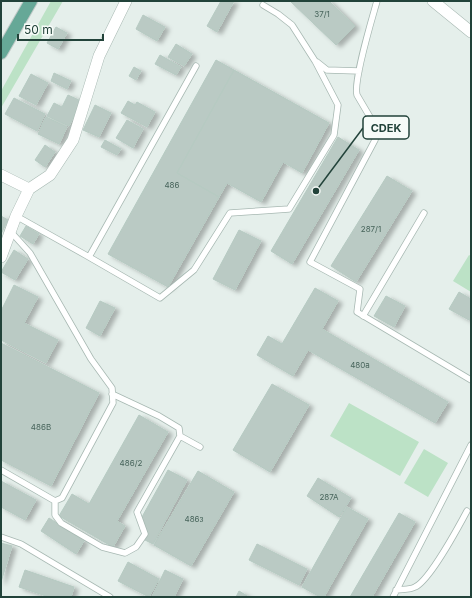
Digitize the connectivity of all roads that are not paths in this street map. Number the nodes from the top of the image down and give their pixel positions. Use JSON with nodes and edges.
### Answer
{"nodes":[{"id":1,"x":31,"y":1,"type":"edge"},
{"id":2,"x":126,"y":1,"type":"edge"},
{"id":3,"x":377,"y":1,"type":"edge"},
{"id":4,"x":433,"y":1,"type":"edge"},
{"id":5,"x":263,"y":5,"type":"dead end"},
{"id":6,"x":471,"y":32,"type":"edge"},
{"id":7,"x":1,"y":53,"type":"edge"},
{"id":8,"x":315,"y":60,"type":"junction"},
{"id":9,"x":196,"y":66,"type":"dead end"},
{"id":10,"x":359,"y":71,"type":"junction"},
{"id":11,"x":1,"y":175,"type":"edge"},
{"id":12,"x":30,"y":189,"type":"junction"},
{"id":13,"x":424,"y":213,"type":"dead end"},
{"id":14,"x":16,"y":216,"type":"junction"},
{"id":15,"x":11,"y":232,"type":"junction"},
{"id":16,"x":1,"y":257,"type":"edge"},
{"id":17,"x":89,"y":257,"type":"junction"},
{"id":18,"x":363,"y":316,"type":"junction"},
{"id":19,"x":471,"y":380,"type":"edge"},
{"id":20,"x":112,"y":394,"type":"junction"},
{"id":21,"x":180,"y":436,"type":"junction"},
{"id":22,"x":471,"y":445,"type":"edge"},
{"id":23,"x":200,"y":447,"type":"dead end"},
{"id":24,"x":1,"y":470,"type":"edge"},
{"id":25,"x":55,"y":501,"type":"junction"},
{"id":26,"x":468,"y":511,"type":"dead end"},
{"id":27,"x":1,"y":537,"type":"edge"},
{"id":28,"x":396,"y":590,"type":"junction"},
{"id":29,"x":110,"y":597,"type":"edge"},
{"id":30,"x":393,"y":597,"type":"edge"}],
"edges":[{"from":1,"to":7,"type":"main road"},
{"from":2,"to":12,"type":"street"},
{"from":3,"to":10,"type":"lane"},
{"from":4,"to":6,"type":"street"},
{"from":5,"to":8,"type":"lane"},
{"from":8,"to":10,"type":"lane"},
{"from":8,"to":17,"type":"lane"},
{"from":9,"to":17,"type":"lane"},
{"from":10,"to":18,"type":"lane"},
{"from":11,"to":12,"type":"street"},
{"from":12,"to":14,"type":"street"},
{"from":13,"to":18,"type":"lane"},
{"from":14,"to":15,"type":"street"},
{"from":14,"to":17,"type":"lane"},
{"from":15,"to":16,"type":"street"},
{"from":15,"to":20,"type":"lane"},
{"from":18,"to":19,"type":"lane"},
{"from":20,"to":21,"type":"lane"},
{"from":20,"to":25,"type":"lane"},
{"from":21,"to":23,"type":"lane"},
{"from":21,"to":25,"type":"lane"},
{"from":22,"to":28,"type":"lane"},
{"from":24,"to":25,"type":"lane"},
{"from":26,"to":28,"type":"lane"},
{"from":27,"to":29,"type":"lane"},
{"from":28,"to":30,"type":"lane"}]}
